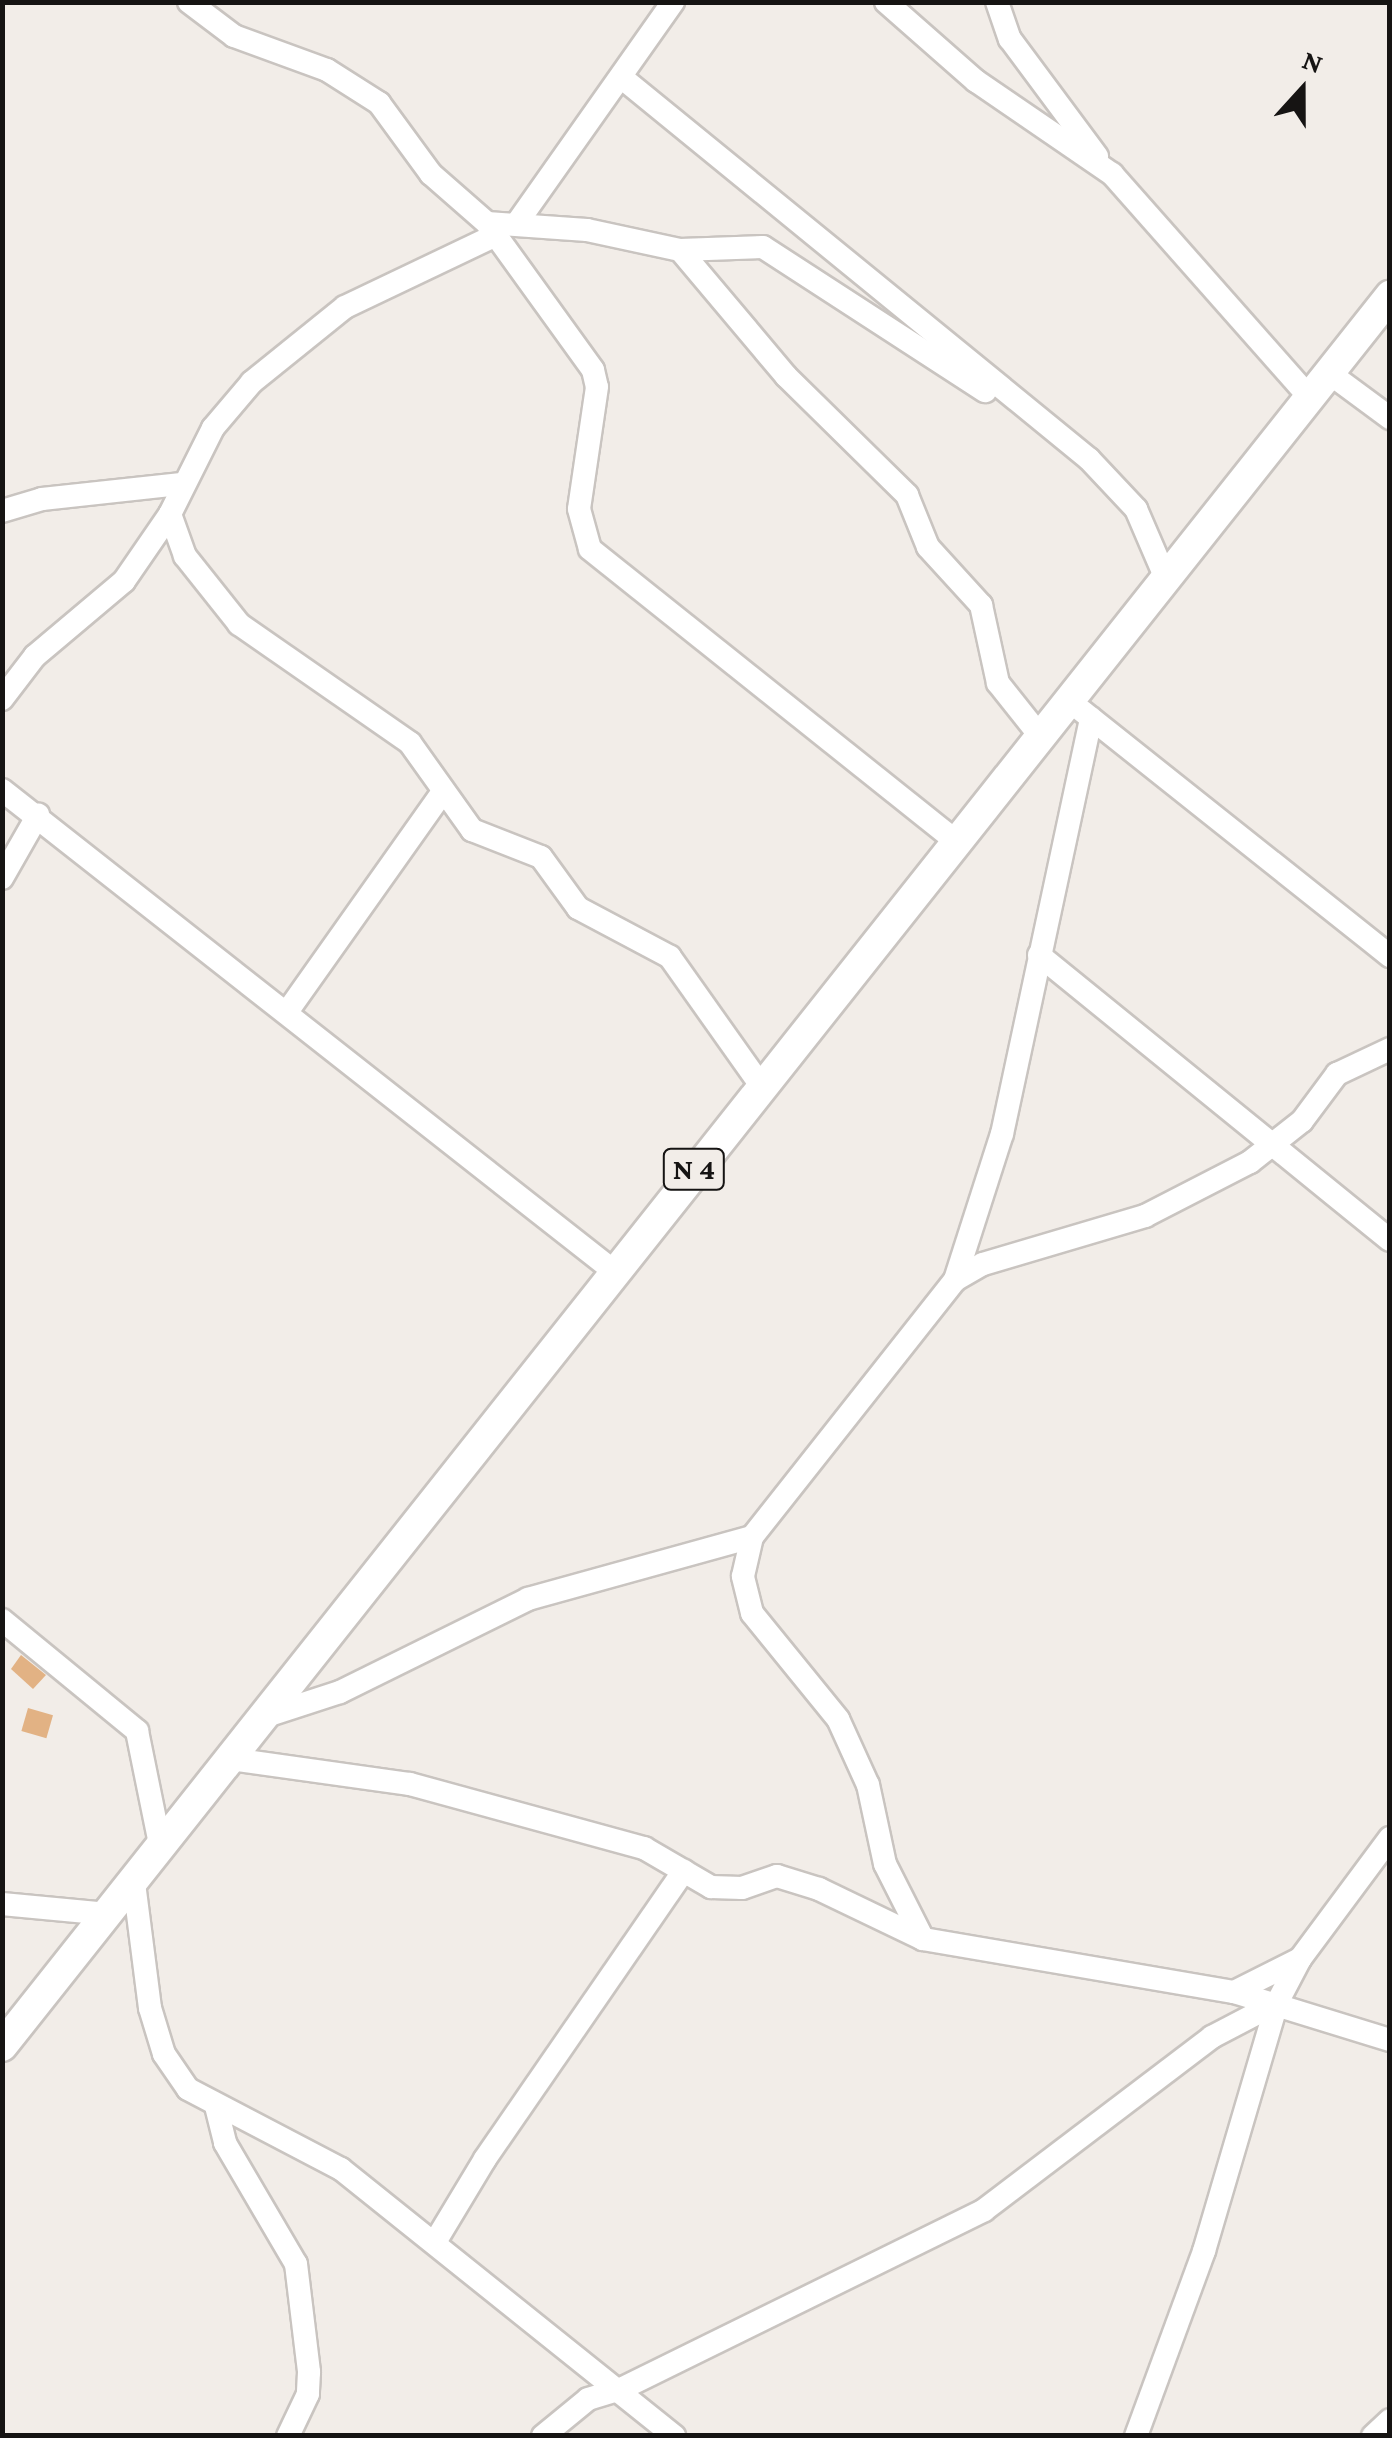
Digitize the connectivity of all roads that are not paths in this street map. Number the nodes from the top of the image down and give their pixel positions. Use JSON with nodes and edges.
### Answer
{"nodes":[{"id":1,"x":189,"y":2,"type":"edge"},
{"id":2,"x":672,"y":2,"type":"edge"},
{"id":3,"x":886,"y":2,"type":"edge"},
{"id":4,"x":997,"y":2,"type":"edge"},
{"id":5,"x":621,"y":77,"type":"junction"},
{"id":6,"x":1112,"y":174,"type":"junction"},
{"id":7,"x":517,"y":223,"type":"junction"},
{"id":8,"x":491,"y":230,"type":"junction"},
{"id":9,"x":680,"y":250,"type":"junction"},
{"id":10,"x":1390,"y":296,"type":"edge"},
{"id":11,"x":1329,"y":373,"type":"junction"},
{"id":12,"x":1310,"y":398,"type":"junction"},
{"id":13,"x":1388,"y":416,"type":"edge"},
{"id":14,"x":1073,"y":445,"type":"junction"},
{"id":15,"x":179,"y":484,"type":"junction"},
{"id":16,"x":2,"y":511,"type":"edge"},
{"id":17,"x":170,"y":514,"type":"junction"},
{"id":18,"x":1166,"y":581,"type":"junction"},
{"id":19,"x":2,"y":698,"type":"edge"},
{"id":20,"x":1081,"y":710,"type":"junction"},
{"id":21,"x":1041,"y":737,"type":"junction"},
{"id":22,"x":2,"y":790,"type":"edge"},
{"id":23,"x":443,"y":792,"type":"junction"},
{"id":24,"x":38,"y":815,"type":"junction"},
{"id":25,"x":954,"y":840,"type":"junction"},
{"id":26,"x":2,"y":878,"type":"edge"},
{"id":27,"x":1040,"y":955,"type":"junction"},
{"id":28,"x":1390,"y":956,"type":"edge"},
{"id":29,"x":287,"y":1012,"type":"junction"},
{"id":30,"x":1390,"y":1049,"type":"edge"},
{"id":31,"x":760,"y":1084,"type":"junction"},
{"id":32,"x":1270,"y":1147,"type":"junction"},
{"id":33,"x":1390,"y":1240,"type":"edge"},
{"id":34,"x":615,"y":1272,"type":"junction"},
{"id":35,"x":955,"y":1280,"type":"junction"},
{"id":36,"x":752,"y":1537,"type":"junction"},
{"id":37,"x":2,"y":1620,"type":"edge"},
{"id":38,"x":260,"y":1718,"type":"junction"},
{"id":39,"x":232,"y":1759,"type":"junction"},
{"id":40,"x":1390,"y":1838,"type":"edge"},
{"id":41,"x":161,"y":1849,"type":"junction"},
{"id":42,"x":684,"y":1871,"type":"junction"},
{"id":43,"x":134,"y":1883,"type":"junction"},
{"id":44,"x":2,"y":1904,"type":"edge"},
{"id":45,"x":108,"y":1914,"type":"junction"},
{"id":46,"x":923,"y":1939,"type":"junction"},
{"id":47,"x":1300,"y":1959,"type":"junction"},
{"id":48,"x":1234,"y":1992,"type":"junction"},
{"id":49,"x":1277,"y":2003,"type":"junction"},
{"id":50,"x":1390,"y":2040,"type":"edge"},
{"id":51,"x":2,"y":2046,"type":"edge"},
{"id":52,"x":216,"y":2106,"type":"junction"},
{"id":53,"x":436,"y":2242,"type":"junction"},
{"id":54,"x":623,"y":2388,"type":"junction"},
{"id":55,"x":1390,"y":2420,"type":"edge"},
{"id":56,"x":288,"y":2436,"type":"edge"},
{"id":57,"x":543,"y":2436,"type":"edge"},
{"id":58,"x":674,"y":2436,"type":"edge"},
{"id":59,"x":1136,"y":2436,"type":"edge"},
{"id":60,"x":1373,"y":2436,"type":"edge"}],
"edges":[{"from":1,"to":8,"type":"street"},
{"from":2,"to":5,"type":"street"},
{"from":3,"to":6,"type":"street"},
{"from":4,"to":6,"type":"street"},
{"from":5,"to":7,"type":"street"},
{"from":5,"to":14,"type":"street"},
{"from":6,"to":12,"type":"street"},
{"from":7,"to":8,"type":"street"},
{"from":7,"to":9,"type":"street"},
{"from":8,"to":15,"type":"street"},
{"from":8,"to":25,"type":"street"},
{"from":9,"to":14,"type":"street"},
{"from":9,"to":21,"type":"street"},
{"from":10,"to":11,"type":"main road","number":"N 4"},
{"from":11,"to":12,"type":"main road","number":"N 4"},
{"from":11,"to":13,"type":"street"},
{"from":12,"to":18,"type":"main road","number":"N 4"},
{"from":14,"to":18,"type":"street"},
{"from":15,"to":16,"type":"street"},
{"from":15,"to":17,"type":"street"},
{"from":17,"to":19,"type":"street"},
{"from":17,"to":23,"type":"street"},
{"from":18,"to":20,"type":"main road","number":"N 4"},
{"from":20,"to":21,"type":"main road","number":"N 4"},
{"from":20,"to":27,"type":"street"},
{"from":20,"to":28,"type":"street"},
{"from":21,"to":25,"type":"main road","number":"N 4"},
{"from":22,"to":24,"type":"street"},
{"from":23,"to":29,"type":"street"},
{"from":23,"to":31,"type":"street"},
{"from":24,"to":26,"type":"street"},
{"from":24,"to":29,"type":"street"},
{"from":25,"to":31,"type":"main road","number":"N 4"},
{"from":27,"to":32,"type":"street"},
{"from":27,"to":35,"type":"street"},
{"from":29,"to":34,"type":"street"},
{"from":30,"to":32,"type":"street"},
{"from":31,"to":34,"type":"main road","number":"N 4"},
{"from":32,"to":33,"type":"street"},
{"from":32,"to":35,"type":"street"},
{"from":34,"to":38,"type":"main road","number":"N 4"},
{"from":35,"to":36,"type":"street"},
{"from":36,"to":38,"type":"street"},
{"from":36,"to":46,"type":"street"},
{"from":37,"to":41,"type":"street"},
{"from":38,"to":39,"type":"main road","number":"N 4"},
{"from":39,"to":41,"type":"main road","number":"N 4"},
{"from":39,"to":42,"type":"street"},
{"from":40,"to":47,"type":"street"},
{"from":41,"to":43,"type":"main road","number":"N 4"},
{"from":42,"to":46,"type":"street"},
{"from":42,"to":53,"type":"street"},
{"from":43,"to":45,"type":"main road","number":"N 4"},
{"from":43,"to":52,"type":"street"},
{"from":44,"to":45,"type":"street"},
{"from":45,"to":51,"type":"main road","number":"N 4"},
{"from":46,"to":48,"type":"street"},
{"from":47,"to":48,"type":"street"},
{"from":47,"to":49,"type":"street"},
{"from":48,"to":49,"type":"street"},
{"from":49,"to":50,"type":"street"},
{"from":49,"to":54,"type":"street"},
{"from":49,"to":59,"type":"street"},
{"from":52,"to":53,"type":"street"},
{"from":52,"to":56,"type":"street"},
{"from":53,"to":54,"type":"street"},
{"from":54,"to":57,"type":"street"},
{"from":54,"to":58,"type":"street"},
{"from":55,"to":60,"type":"street"}]}
